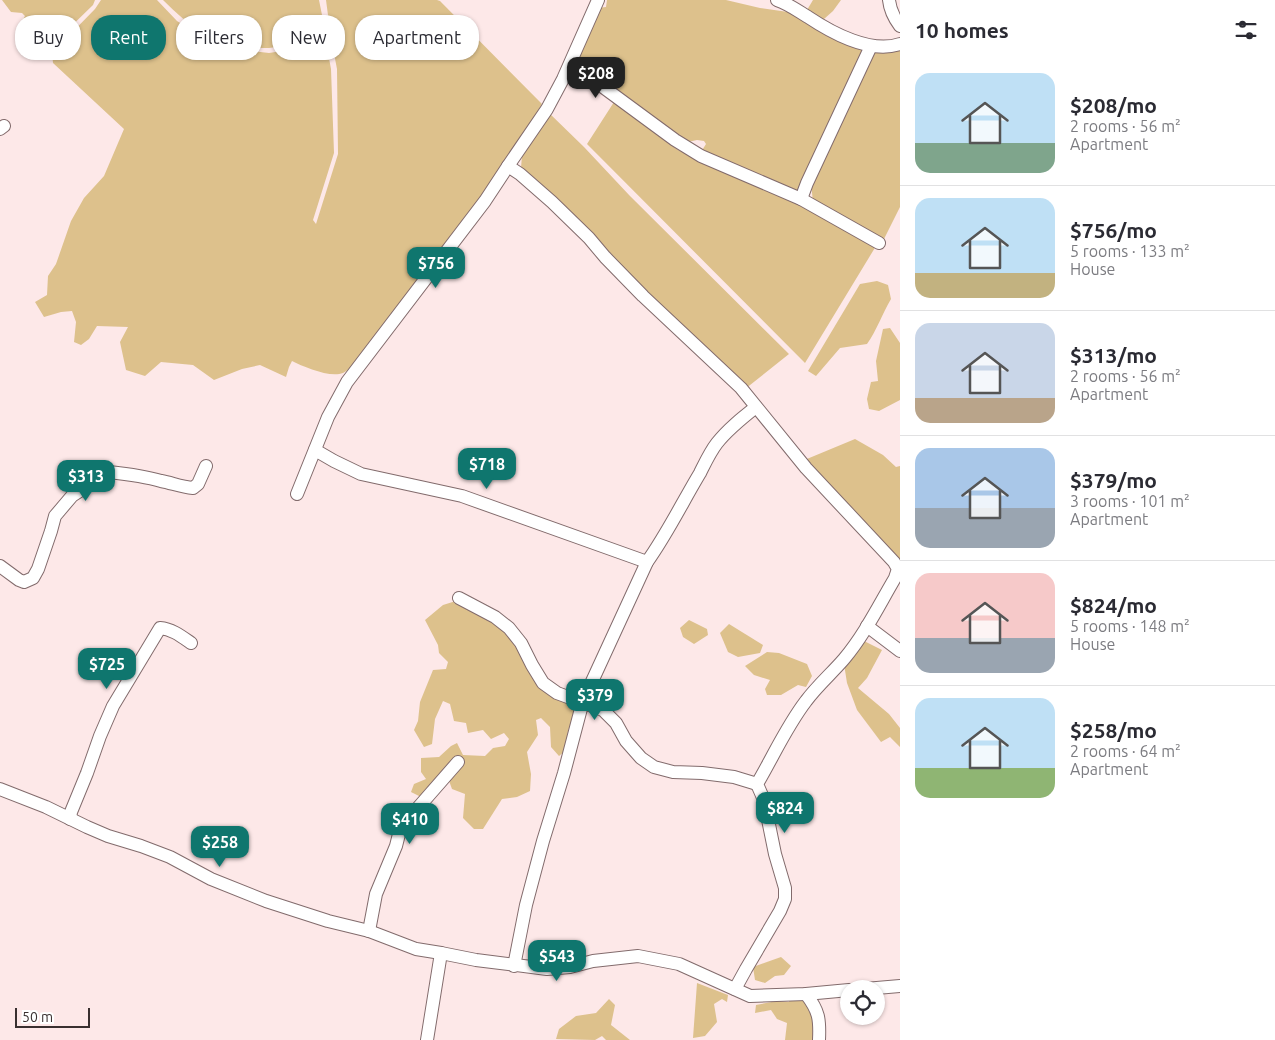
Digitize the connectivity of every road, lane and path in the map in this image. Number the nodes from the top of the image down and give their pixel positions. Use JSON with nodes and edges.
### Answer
{"nodes":[{"id":1,"x":598,"y":0,"type":"edge"},
{"id":2,"x":777,"y":0,"type":"edge"},
{"id":3,"x":889,"y":0,"type":"edge"},
{"id":4,"x":900,"y":26,"type":"edge"},
{"id":5,"x":900,"y":44,"type":"edge"},
{"id":6,"x":871,"y":46,"type":"junction"},
{"id":7,"x":570,"y":65,"type":"junction"},
{"id":8,"x":508,"y":166,"type":"junction"},
{"id":9,"x":801,"y":199,"type":"junction"},
{"id":10,"x":879,"y":244,"type":"dead end"},
{"id":11,"x":756,"y":407,"type":"junction"},
{"id":12,"x":315,"y":450,"type":"junction"},
{"id":13,"x":206,"y":466,"type":"dead end"},
{"id":14,"x":297,"y":494,"type":"dead end"},
{"id":15,"x":647,"y":562,"type":"junction"},
{"id":16,"x":0,"y":566,"type":"edge"},
{"id":17,"x":459,"y":598,"type":"dead end"},
{"id":18,"x":867,"y":626,"type":"junction"},
{"id":19,"x":191,"y":642,"type":"dead end"},
{"id":20,"x":900,"y":651,"type":"edge"},
{"id":21,"x":583,"y":701,"type":"junction"},
{"id":22,"x":458,"y":762,"type":"dead end"},
{"id":23,"x":757,"y":784,"type":"junction"},
{"id":24,"x":0,"y":789,"type":"edge"},
{"id":25,"x":70,"y":819,"type":"junction"},
{"id":26,"x":369,"y":932,"type":"junction"},
{"id":27,"x":441,"y":953,"type":"junction"},
{"id":28,"x":514,"y":966,"type":"junction"},
{"id":29,"x":900,"y":986,"type":"edge"},
{"id":30,"x":885,"y":987,"type":"edge"},
{"id":31,"x":735,"y":989,"type":"junction"},
{"id":32,"x":840,"y":991,"type":"edge"},
{"id":33,"x":806,"y":994,"type":"junction"},
{"id":34,"x":427,"y":1040,"type":"edge"},
{"id":35,"x":819,"y":1040,"type":"edge"}],
"edges":[{"from":1,"to":7,"type":"street"},
{"from":2,"to":6,"type":"street"},
{"from":3,"to":4,"type":"street"},
{"from":5,"to":6,"type":"street"},
{"from":6,"to":9,"type":"street"},
{"from":7,"to":8,"type":"street"},
{"from":7,"to":9,"type":"street"},
{"from":8,"to":11,"type":"street"},
{"from":8,"to":12,"type":"street"},
{"from":9,"to":10,"type":"street"},
{"from":11,"to":15,"type":"street"},
{"from":11,"to":18,"type":"street"},
{"from":12,"to":14,"type":"street"},
{"from":12,"to":15,"type":"street"},
{"from":13,"to":16,"type":"street"},
{"from":15,"to":21,"type":"street"},
{"from":17,"to":21,"type":"street"},
{"from":18,"to":20,"type":"street"},
{"from":18,"to":23,"type":"street"},
{"from":19,"to":25,"type":"street"},
{"from":21,"to":23,"type":"street"},
{"from":21,"to":28,"type":"street"},
{"from":22,"to":26,"type":"street"},
{"from":23,"to":31,"type":"street"},
{"from":24,"to":25,"type":"street"},
{"from":25,"to":26,"type":"street"},
{"from":26,"to":27,"type":"street"},
{"from":27,"to":28,"type":"street"},
{"from":27,"to":34,"type":"street"},
{"from":28,"to":31,"type":"street"},
{"from":29,"to":30,"type":"street"},
{"from":31,"to":33,"type":"street"},
{"from":32,"to":33,"type":"street"},
{"from":33,"to":35,"type":"street"}]}
